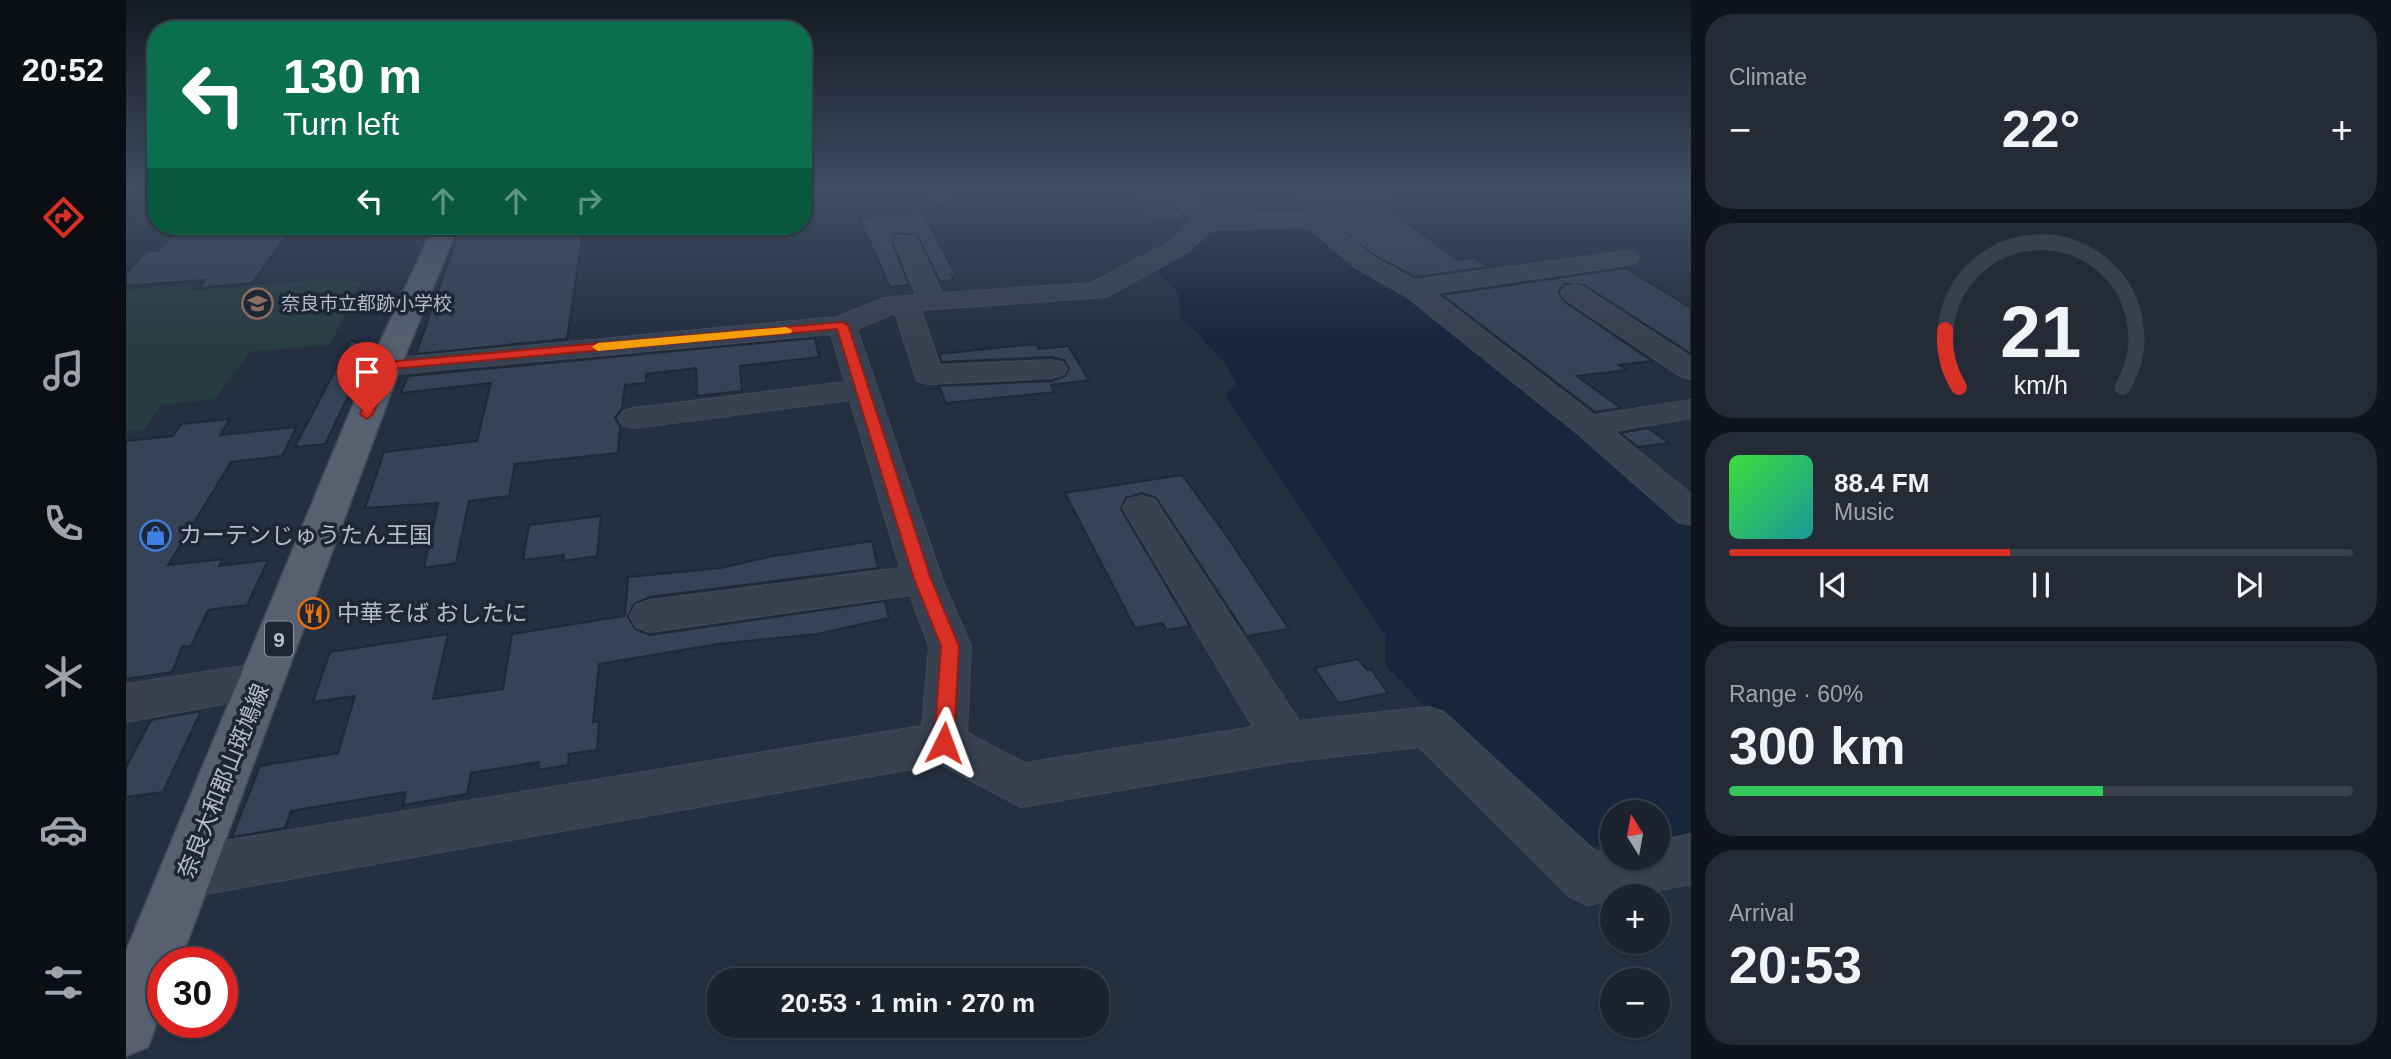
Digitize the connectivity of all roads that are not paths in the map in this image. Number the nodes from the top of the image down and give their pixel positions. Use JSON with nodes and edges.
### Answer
{"nodes":[{"id":1,"x":439,"y":241,"type":"edge"},
{"id":2,"x":906,"y":241,"type":"dead end"},
{"id":3,"x":1185,"y":241,"type":"edge"},
{"id":4,"x":1339,"y":241,"type":"edge"},
{"id":5,"x":1627,"y":258,"type":"dead end"},
{"id":6,"x":1410,"y":288,"type":"junction"},
{"id":7,"x":1574,"y":293,"type":"dead end"},
{"id":8,"x":919,"y":302,"type":"junction"},
{"id":9,"x":842,"y":325,"type":"junction"},
{"id":10,"x":386,"y":366,"type":"junction"},
{"id":11,"x":1052,"y":369,"type":"dead end"},
{"id":12,"x":1691,"y":370,"type":"edge"},
{"id":13,"x":864,"y":389,"type":"junction"},
{"id":14,"x":1691,"y":409,"type":"edge"},
{"id":15,"x":634,"y":418,"type":"dead end"},
{"id":16,"x":1588,"y":426,"type":"junction"},
{"id":17,"x":1141,"y":508,"type":"dead end"},
{"id":18,"x":1691,"y":513,"type":"edge"},
{"id":19,"x":923,"y":579,"type":"junction"},
{"id":20,"x":650,"y":616,"type":"dead end"},
{"id":21,"x":263,"y":681,"type":"junction"},
{"id":22,"x":126,"y":704,"type":"edge"},
{"id":23,"x":1287,"y":742,"type":"junction"},
{"id":24,"x":944,"y":743,"type":"junction"},
{"id":25,"x":1691,"y":859,"type":"edge"},
{"id":26,"x":188,"y":872,"type":"junction"},
{"id":27,"x":126,"y":1025,"type":"edge"}],
"edges":[{"from":1,"to":10,"type":"main road","name":"奈良大和郡山斑鳩線","number":"9"},
{"from":2,"to":8,"type":"street"},
{"from":3,"to":8,"type":"street"},
{"from":4,"to":6,"type":"street"},
{"from":5,"to":6,"type":"street"},
{"from":6,"to":16,"type":"street"},
{"from":7,"to":12,"type":"street"},
{"from":8,"to":9,"type":"street"},
{"from":8,"to":11,"type":"street"},
{"from":9,"to":10,"type":"street"},
{"from":9,"to":13,"type":"street"},
{"from":10,"to":21,"type":"main road","name":"奈良大和郡山斑鳩線","number":"9"},
{"from":13,"to":15,"type":"street"},
{"from":13,"to":19,"type":"street"},
{"from":14,"to":16,"type":"street"},
{"from":16,"to":18,"type":"street"},
{"from":17,"to":23,"type":"street"},
{"from":19,"to":20,"type":"street"},
{"from":19,"to":24,"type":"street"},
{"from":21,"to":22,"type":"street"},
{"from":21,"to":26,"type":"main road","name":"奈良大和郡山斑鳩線","number":"9"},
{"from":23,"to":24,"type":"street"},
{"from":23,"to":25,"type":"street"},
{"from":24,"to":26,"type":"street"},
{"from":26,"to":27,"type":"main road","name":"奈良大和郡山斑鳩線","number":"9"}]}
